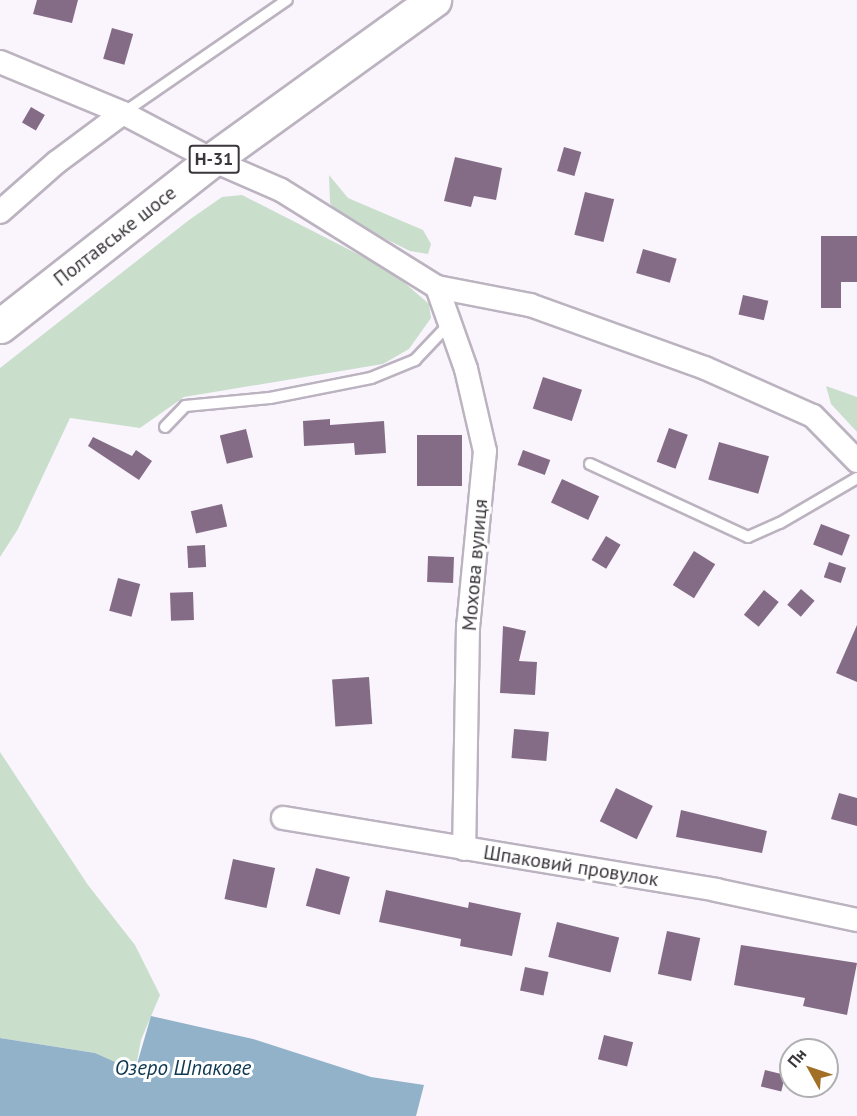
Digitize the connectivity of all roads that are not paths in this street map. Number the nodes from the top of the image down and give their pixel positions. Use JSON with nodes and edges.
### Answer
{"nodes":[{"id":1,"x":287,"y":0,"type":"edge"},
{"id":2,"x":434,"y":0,"type":"edge"},
{"id":3,"x":0,"y":62,"type":"edge"},
{"id":4,"x":123,"y":113,"type":"junction"},
{"id":5,"x":212,"y":160,"type":"junction"},
{"id":6,"x":0,"y":212,"type":"edge"},
{"id":7,"x":437,"y":287,"type":"junction"},
{"id":8,"x":450,"y":323,"type":"junction"},
{"id":9,"x":0,"y":326,"type":"edge"},
{"id":10,"x":165,"y":427,"type":"dead end"},
{"id":11,"x":857,"y":461,"type":"edge"},
{"id":12,"x":590,"y":464,"type":"dead end"},
{"id":13,"x":857,"y":478,"type":"edge"},
{"id":14,"x":283,"y":818,"type":"dead end"},
{"id":15,"x":464,"y":849,"type":"junction"},
{"id":16,"x":857,"y":920,"type":"edge"}],
"edges":[{"from":1,"to":4,"type":"lane"},
{"from":2,"to":5,"type":"main road","name":"Полтавське шосе","number":"Н-31"},
{"from":3,"to":4,"type":"street"},
{"from":4,"to":5,"type":"street"},
{"from":4,"to":6,"type":"street"},
{"from":5,"to":7,"type":"street"},
{"from":5,"to":9,"type":"main road","name":"Полтавське шосе","number":"Н-31"},
{"from":7,"to":8,"type":"street","name":"Мохова вулиця"},
{"from":7,"to":11,"type":"street"},
{"from":8,"to":10,"type":"lane"},
{"from":8,"to":15,"type":"street","name":"Мохова вулиця"},
{"from":12,"to":13,"type":"lane"},
{"from":14,"to":15,"type":"street","name":"Шпаковий провулок"},
{"from":15,"to":16,"type":"street","name":"Шпаковий провулок"}]}
